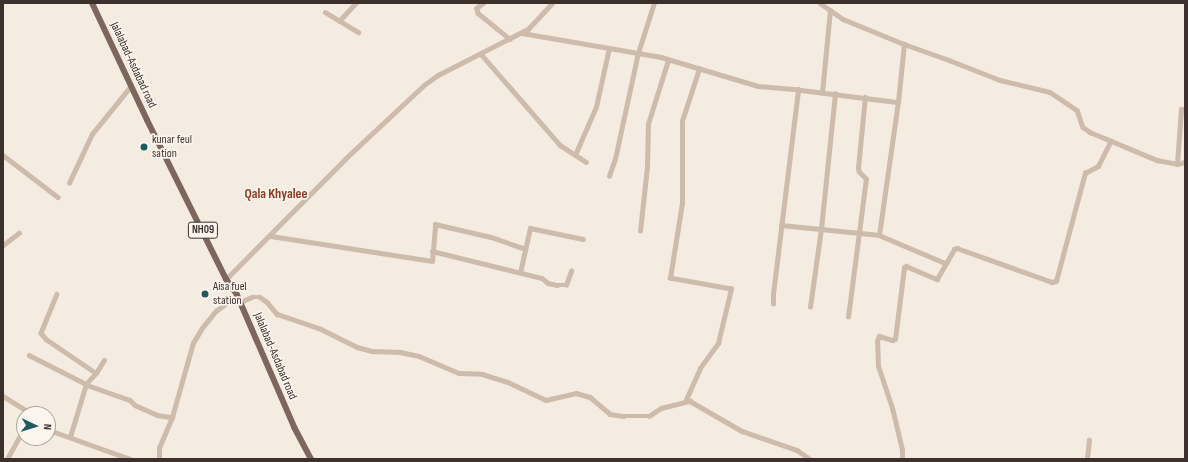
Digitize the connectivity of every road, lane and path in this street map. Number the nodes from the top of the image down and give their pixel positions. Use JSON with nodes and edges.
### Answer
{"nodes":[{"id":1,"x":92,"y":3,"type":"edge"},
{"id":2,"x":356,"y":3,"type":"edge"},
{"id":3,"x":484,"y":3,"type":"edge"},
{"id":4,"x":552,"y":3,"type":"edge"},
{"id":5,"x":654,"y":3,"type":"edge"},
{"id":6,"x":820,"y":3,"type":"edge"},
{"id":7,"x":830,"y":10,"type":"junction"},
{"id":8,"x":325,"y":12,"type":"dead end"},
{"id":9,"x":339,"y":20,"type":"junction"},
{"id":10,"x":358,"y":32,"type":"dead end"},
{"id":11,"x":522,"y":33,"type":"junction"},
{"id":12,"x":510,"y":39,"type":"junction"},
{"id":13,"x":904,"y":44,"type":"junction"},
{"id":14,"x":609,"y":48,"type":"junction"},
{"id":15,"x":638,"y":53,"type":"junction"},
{"id":16,"x":481,"y":54,"type":"junction"},
{"id":17,"x":668,"y":60,"type":"junction"},
{"id":18,"x":699,"y":69,"type":"junction"},
{"id":19,"x":130,"y":86,"type":"junction"},
{"id":20,"x":798,"y":90,"type":"junction"},
{"id":21,"x":822,"y":93,"type":"junction"},
{"id":22,"x":835,"y":94,"type":"junction"},
{"id":23,"x":865,"y":98,"type":"junction"},
{"id":24,"x":898,"y":102,"type":"junction"},
{"id":25,"x":1185,"y":109,"type":"edge"},
{"id":26,"x":1111,"y":141,"type":"junction"},
{"id":27,"x":575,"y":155,"type":"junction"},
{"id":28,"x":3,"y":156,"type":"edge"},
{"id":29,"x":586,"y":162,"type":"dead end"},
{"id":30,"x":1185,"y":162,"type":"edge"},
{"id":31,"x":1177,"y":164,"type":"junction"},
{"id":32,"x":608,"y":176,"type":"dead end"},
{"id":33,"x":69,"y":184,"type":"dead end"},
{"id":34,"x":58,"y":197,"type":"dead end"},
{"id":35,"x":781,"y":225,"type":"junction"},
{"id":36,"x":821,"y":229,"type":"junction"},
{"id":37,"x":640,"y":231,"type":"dead end"},
{"id":38,"x":19,"y":233,"type":"dead end"},
{"id":39,"x":859,"y":233,"type":"junction"},
{"id":40,"x":880,"y":235,"type":"junction"},
{"id":41,"x":271,"y":236,"type":"junction"},
{"id":42,"x":583,"y":239,"type":"dead end"},
{"id":43,"x":3,"y":245,"type":"edge"},
{"id":44,"x":525,"y":249,"type":"junction"},
{"id":45,"x":432,"y":252,"type":"junction"},
{"id":46,"x":945,"y":263,"type":"junction"},
{"id":47,"x":571,"y":271,"type":"dead end"},
{"id":48,"x":520,"y":273,"type":"junction"},
{"id":49,"x":226,"y":279,"type":"junction"},
{"id":50,"x":57,"y":294,"type":"dead end"},
{"id":51,"x":237,"y":295,"type":"junction"},
{"id":52,"x":240,"y":302,"type":"junction"},
{"id":53,"x":773,"y":304,"type":"dead end"},
{"id":54,"x":810,"y":307,"type":"dead end"},
{"id":55,"x":848,"y":317,"type":"dead end"},
{"id":56,"x":29,"y":355,"type":"dead end"},
{"id":57,"x":104,"y":360,"type":"dead end"},
{"id":58,"x":96,"y":373,"type":"junction"},
{"id":59,"x":86,"y":384,"type":"junction"},
{"id":60,"x":3,"y":396,"type":"edge"},
{"id":61,"x":685,"y":402,"type":"junction"},
{"id":62,"x":19,"y":406,"type":"edge"},
{"id":63,"x":172,"y":417,"type":"junction"},
{"id":64,"x":56,"y":432,"type":"edge"},
{"id":65,"x":70,"y":437,"type":"junction"},
{"id":66,"x":1089,"y":440,"type":"dead end"},
{"id":67,"x":16,"y":443,"type":"edge"},
{"id":68,"x":7,"y":459,"type":"edge"},
{"id":69,"x":130,"y":459,"type":"edge"},
{"id":70,"x":159,"y":459,"type":"edge"},
{"id":71,"x":311,"y":459,"type":"edge"},
{"id":72,"x":810,"y":459,"type":"edge"},
{"id":73,"x":902,"y":459,"type":"edge"},
{"id":74,"x":1087,"y":459,"type":"edge"}],
"edges":[{"from":1,"to":19,"type":"main road","name":"Jalalabad-Asdabad road","number":"NH09"},
{"from":2,"to":9,"type":"street"},
{"from":3,"to":12,"type":"street"},
{"from":4,"to":11,"type":"street"},
{"from":5,"to":15,"type":"street"},
{"from":6,"to":7,"type":"street"},
{"from":7,"to":13,"type":"street"},
{"from":7,"to":21,"type":"street"},
{"from":8,"to":9,"type":"street"},
{"from":9,"to":10,"type":"street"},
{"from":11,"to":12,"type":"street"},
{"from":11,"to":14,"type":"street"},
{"from":12,"to":16,"type":"street"},
{"from":13,"to":24,"type":"street"},
{"from":13,"to":26,"type":"street"},
{"from":14,"to":15,"type":"street"},
{"from":14,"to":27,"type":"street"},
{"from":15,"to":17,"type":"street"},
{"from":15,"to":32,"type":"street"},
{"from":16,"to":27,"type":"street"},
{"from":16,"to":41,"type":"street"},
{"from":17,"to":18,"type":"street"},
{"from":17,"to":37,"type":"street"},
{"from":18,"to":20,"type":"street"},
{"from":18,"to":61,"type":"street"},
{"from":19,"to":33,"type":"street"},
{"from":19,"to":49,"type":"main road","name":"Jalalabad-Asdabad road","number":"NH09"},
{"from":20,"to":21,"type":"street"},
{"from":20,"to":35,"type":"street"},
{"from":21,"to":22,"type":"street"},
{"from":22,"to":23,"type":"street"},
{"from":22,"to":36,"type":"street"},
{"from":23,"to":24,"type":"street"},
{"from":23,"to":39,"type":"street"},
{"from":24,"to":40,"type":"street"},
{"from":25,"to":31,"type":"street"},
{"from":26,"to":31,"type":"street"},
{"from":26,"to":46,"type":"street"},
{"from":27,"to":29,"type":"street"},
{"from":28,"to":34,"type":"street"},
{"from":30,"to":31,"type":"street"},
{"from":35,"to":36,"type":"street"},
{"from":35,"to":53,"type":"street"},
{"from":36,"to":39,"type":"street"},
{"from":36,"to":54,"type":"street"},
{"from":38,"to":43,"type":"street"},
{"from":39,"to":40,"type":"street"},
{"from":39,"to":55,"type":"street"},
{"from":40,"to":46,"type":"street"},
{"from":41,"to":45,"type":"street"},
{"from":41,"to":49,"type":"street"},
{"from":42,"to":44,"type":"street"},
{"from":44,"to":45,"type":"street"},
{"from":44,"to":48,"type":"street"},
{"from":45,"to":48,"type":"street"},
{"from":46,"to":73,"type":"street"},
{"from":47,"to":48,"type":"street"},
{"from":49,"to":51,"type":"main road","name":"Jalalabad-Asdabad road","number":"NH09"},
{"from":50,"to":58,"type":"street"},
{"from":51,"to":52,"type":"main road","name":"Jalalabad-Asdabad road","number":"NH09"},
{"from":51,"to":63,"type":"street"},
{"from":52,"to":61,"type":"street"},
{"from":52,"to":71,"type":"main road","name":"Jalalabad-Asdabad road","number":"NH09"},
{"from":56,"to":59,"type":"street"},
{"from":57,"to":58,"type":"street"},
{"from":58,"to":59,"type":"street"},
{"from":59,"to":63,"type":"street"},
{"from":59,"to":65,"type":"street"},
{"from":60,"to":62,"type":"street"},
{"from":61,"to":72,"type":"street"},
{"from":63,"to":70,"type":"street"},
{"from":64,"to":65,"type":"street"},
{"from":65,"to":69,"type":"street"},
{"from":66,"to":74,"type":"street"},
{"from":67,"to":68,"type":"street"}]}
